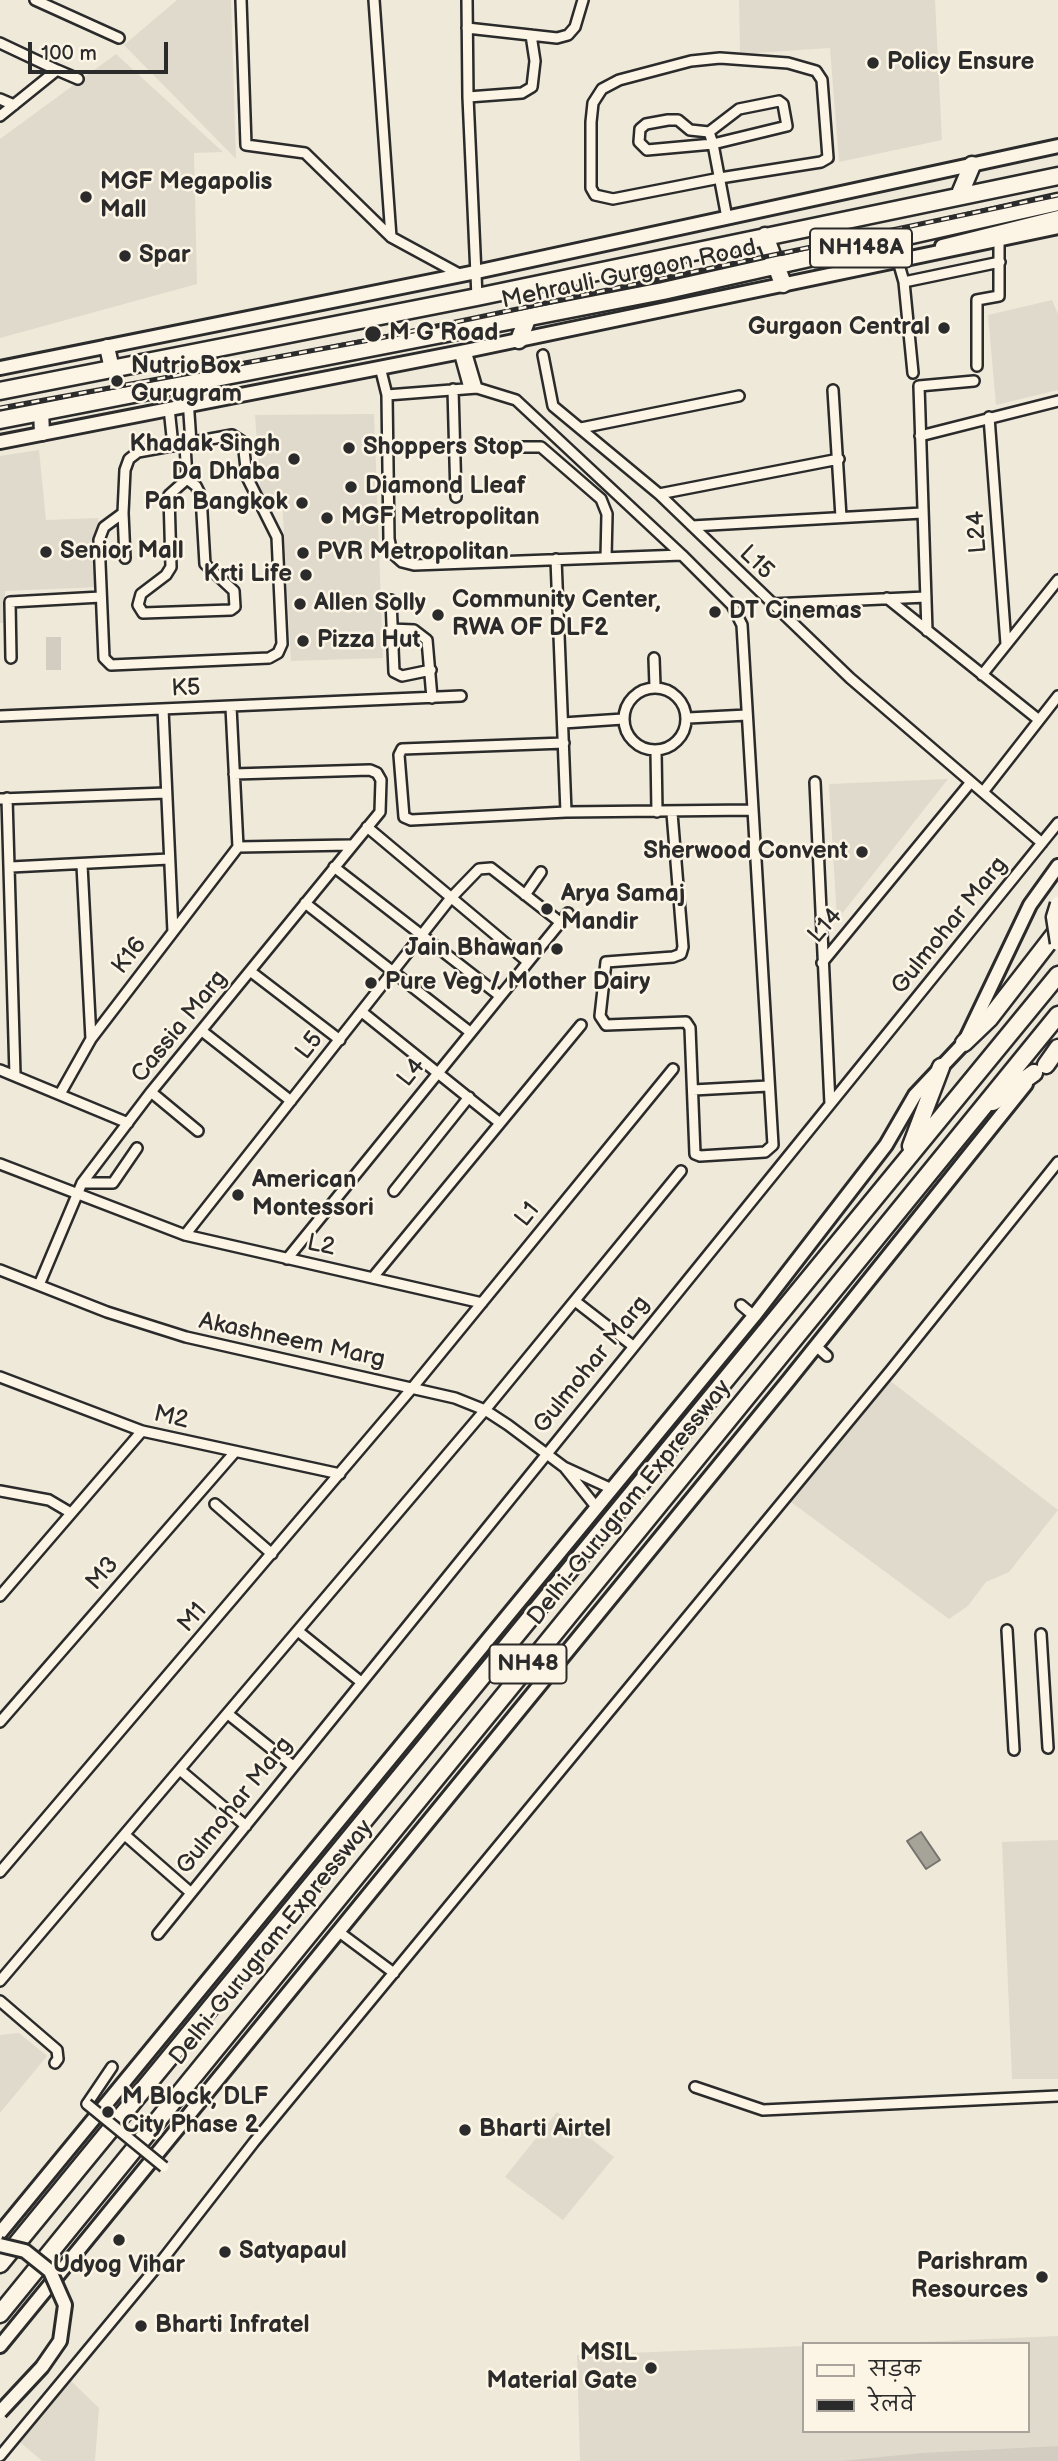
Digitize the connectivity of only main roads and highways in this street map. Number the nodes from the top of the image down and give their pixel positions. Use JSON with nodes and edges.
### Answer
{"nodes":[{"id":1,"x":1058,"y":146,"type":"edge"},
{"id":2,"x":972,"y":165,"type":"junction"},
{"id":3,"x":1058,"y":176,"type":"edge"},
{"id":4,"x":959,"y":196,"type":"junction"},
{"id":5,"x":1058,"y":202,"type":"edge"},
{"id":6,"x":1058,"y":217,"type":"edge"},
{"id":7,"x":1058,"y":227,"type":"edge"},
{"id":8,"x":765,"y":236,"type":"junction"},
{"id":9,"x":657,"y":260,"type":"junction"},
{"id":10,"x":904,"y":260,"type":"junction"},
{"id":11,"x":775,"y":268,"type":"junction"},
{"id":12,"x":783,"y":284,"type":"junction"},
{"id":13,"x":663,"y":291,"type":"junction"},
{"id":14,"x":527,"y":319,"type":"junction"},
{"id":15,"x":519,"y":340,"type":"junction"},
{"id":16,"x":107,"y":346,"type":"junction"},
{"id":17,"x":0,"y":368,"type":"edge"},
{"id":18,"x":112,"y":369,"type":"junction"},
{"id":19,"x":0,"y":391,"type":"edge"},
{"id":20,"x":41,"y":411,"type":"junction"},
{"id":21,"x":0,"y":420,"type":"edge"},
{"id":22,"x":43,"y":433,"type":"junction"},
{"id":23,"x":0,"y":442,"type":"edge"},
{"id":24,"x":1058,"y":866,"type":"edge"},
{"id":25,"x":1058,"y":904,"type":"edge"},
{"id":26,"x":1058,"y":930,"type":"edge"},
{"id":27,"x":1058,"y":943,"type":"edge"},
{"id":28,"x":1058,"y":975,"type":"edge"},
{"id":29,"x":1058,"y":1015,"type":"edge"},
{"id":30,"x":964,"y":1043,"type":"junction"},
{"id":31,"x":1058,"y":1048,"type":"edge"},
{"id":32,"x":1046,"y":1065,"type":"edge"},
{"id":33,"x":942,"y":1067,"type":"junction"},
{"id":34,"x":976,"y":1113,"type":"junction"},
{"id":35,"x":905,"y":1161,"type":"junction"},
{"id":36,"x":0,"y":2233,"type":"edge"},
{"id":37,"x":0,"y":2245,"type":"edge"},
{"id":38,"x":0,"y":2264,"type":"edge"},
{"id":39,"x":0,"y":2314,"type":"edge"},
{"id":40,"x":0,"y":2346,"type":"edge"},
{"id":41,"x":0,"y":2412,"type":"edge"}],
"edges":[{"from":1,"to":2,"type":"main road"},
{"from":2,"to":4,"type":"highway"},
{"from":2,"to":16,"type":"main road"},
{"from":3,"to":4,"type":"highway","name":"Mehrauli Gurgaon Road","number":"NH148A"},
{"from":4,"to":8,"type":"highway","name":"Mehrauli Gurgaon Road","number":"NH148A"},
{"from":5,"to":11,"type":"highway","name":"Mehrauli Gurgaon Road","number":"NH148A"},
{"from":6,"to":10,"type":"main road"},
{"from":7,"to":10,"type":"main road"},
{"from":8,"to":9,"type":"highway","name":"Mehrauli Gurgaon Road","number":"NH148A"},
{"from":8,"to":11,"type":"highway"},
{"from":9,"to":13,"type":"highway"},
{"from":9,"to":18,"type":"highway","name":"Mehrauli Gurgaon Road","number":"NH148A"},
{"from":10,"to":12,"type":"main road"},
{"from":11,"to":12,"type":"highway"},
{"from":11,"to":13,"type":"highway","name":"Mehrauli Gurgaon Road","number":"NH148A"},
{"from":12,"to":15,"type":"main road"},
{"from":13,"to":14,"type":"highway","name":"Mehrauli Gurgaon Road","number":"NH148A"},
{"from":14,"to":15,"type":"highway"},
{"from":14,"to":20,"type":"highway","name":"Mehrauli Gurgaon Road","number":"NH148A"},
{"from":15,"to":22,"type":"main road"},
{"from":16,"to":17,"type":"main road"},
{"from":16,"to":18,"type":"main road"},
{"from":18,"to":19,"type":"highway","name":"Mehrauli Gurgaon Road","number":"NH148A"},
{"from":20,"to":21,"type":"highway","name":"Mehrauli Gurgaon Road","number":"NH148A"},
{"from":20,"to":22,"type":"main road"},
{"from":22,"to":23,"type":"main road"},
{"from":24,"to":30,"type":"main road"},
{"from":25,"to":27,"type":"main road","bridge":true},
{"from":26,"to":30,"type":"highway"},
{"from":28,"to":35,"type":"highway","name":"Delhi-Gurugram Expressway","number":"NH48"},
{"from":29,"to":34,"type":"highway","name":"Delhi-Gurugram Expressway","number":"NH48"},
{"from":30,"to":33,"type":"main road"},
{"from":31,"to":32,"type":"highway"},
{"from":32,"to":34,"type":"highway"},
{"from":32,"to":40,"type":"main road"},
{"from":33,"to":35,"type":"highway"},
{"from":33,"to":36,"type":"main road"},
{"from":34,"to":39,"type":"highway","name":"Delhi-Gurugram Expressway","number":"NH48"},
{"from":35,"to":38,"type":"highway","name":"Delhi-Gurugram Expressway","number":"NH48"},
{"from":37,"to":41,"type":"main road","bridge":true}]}
